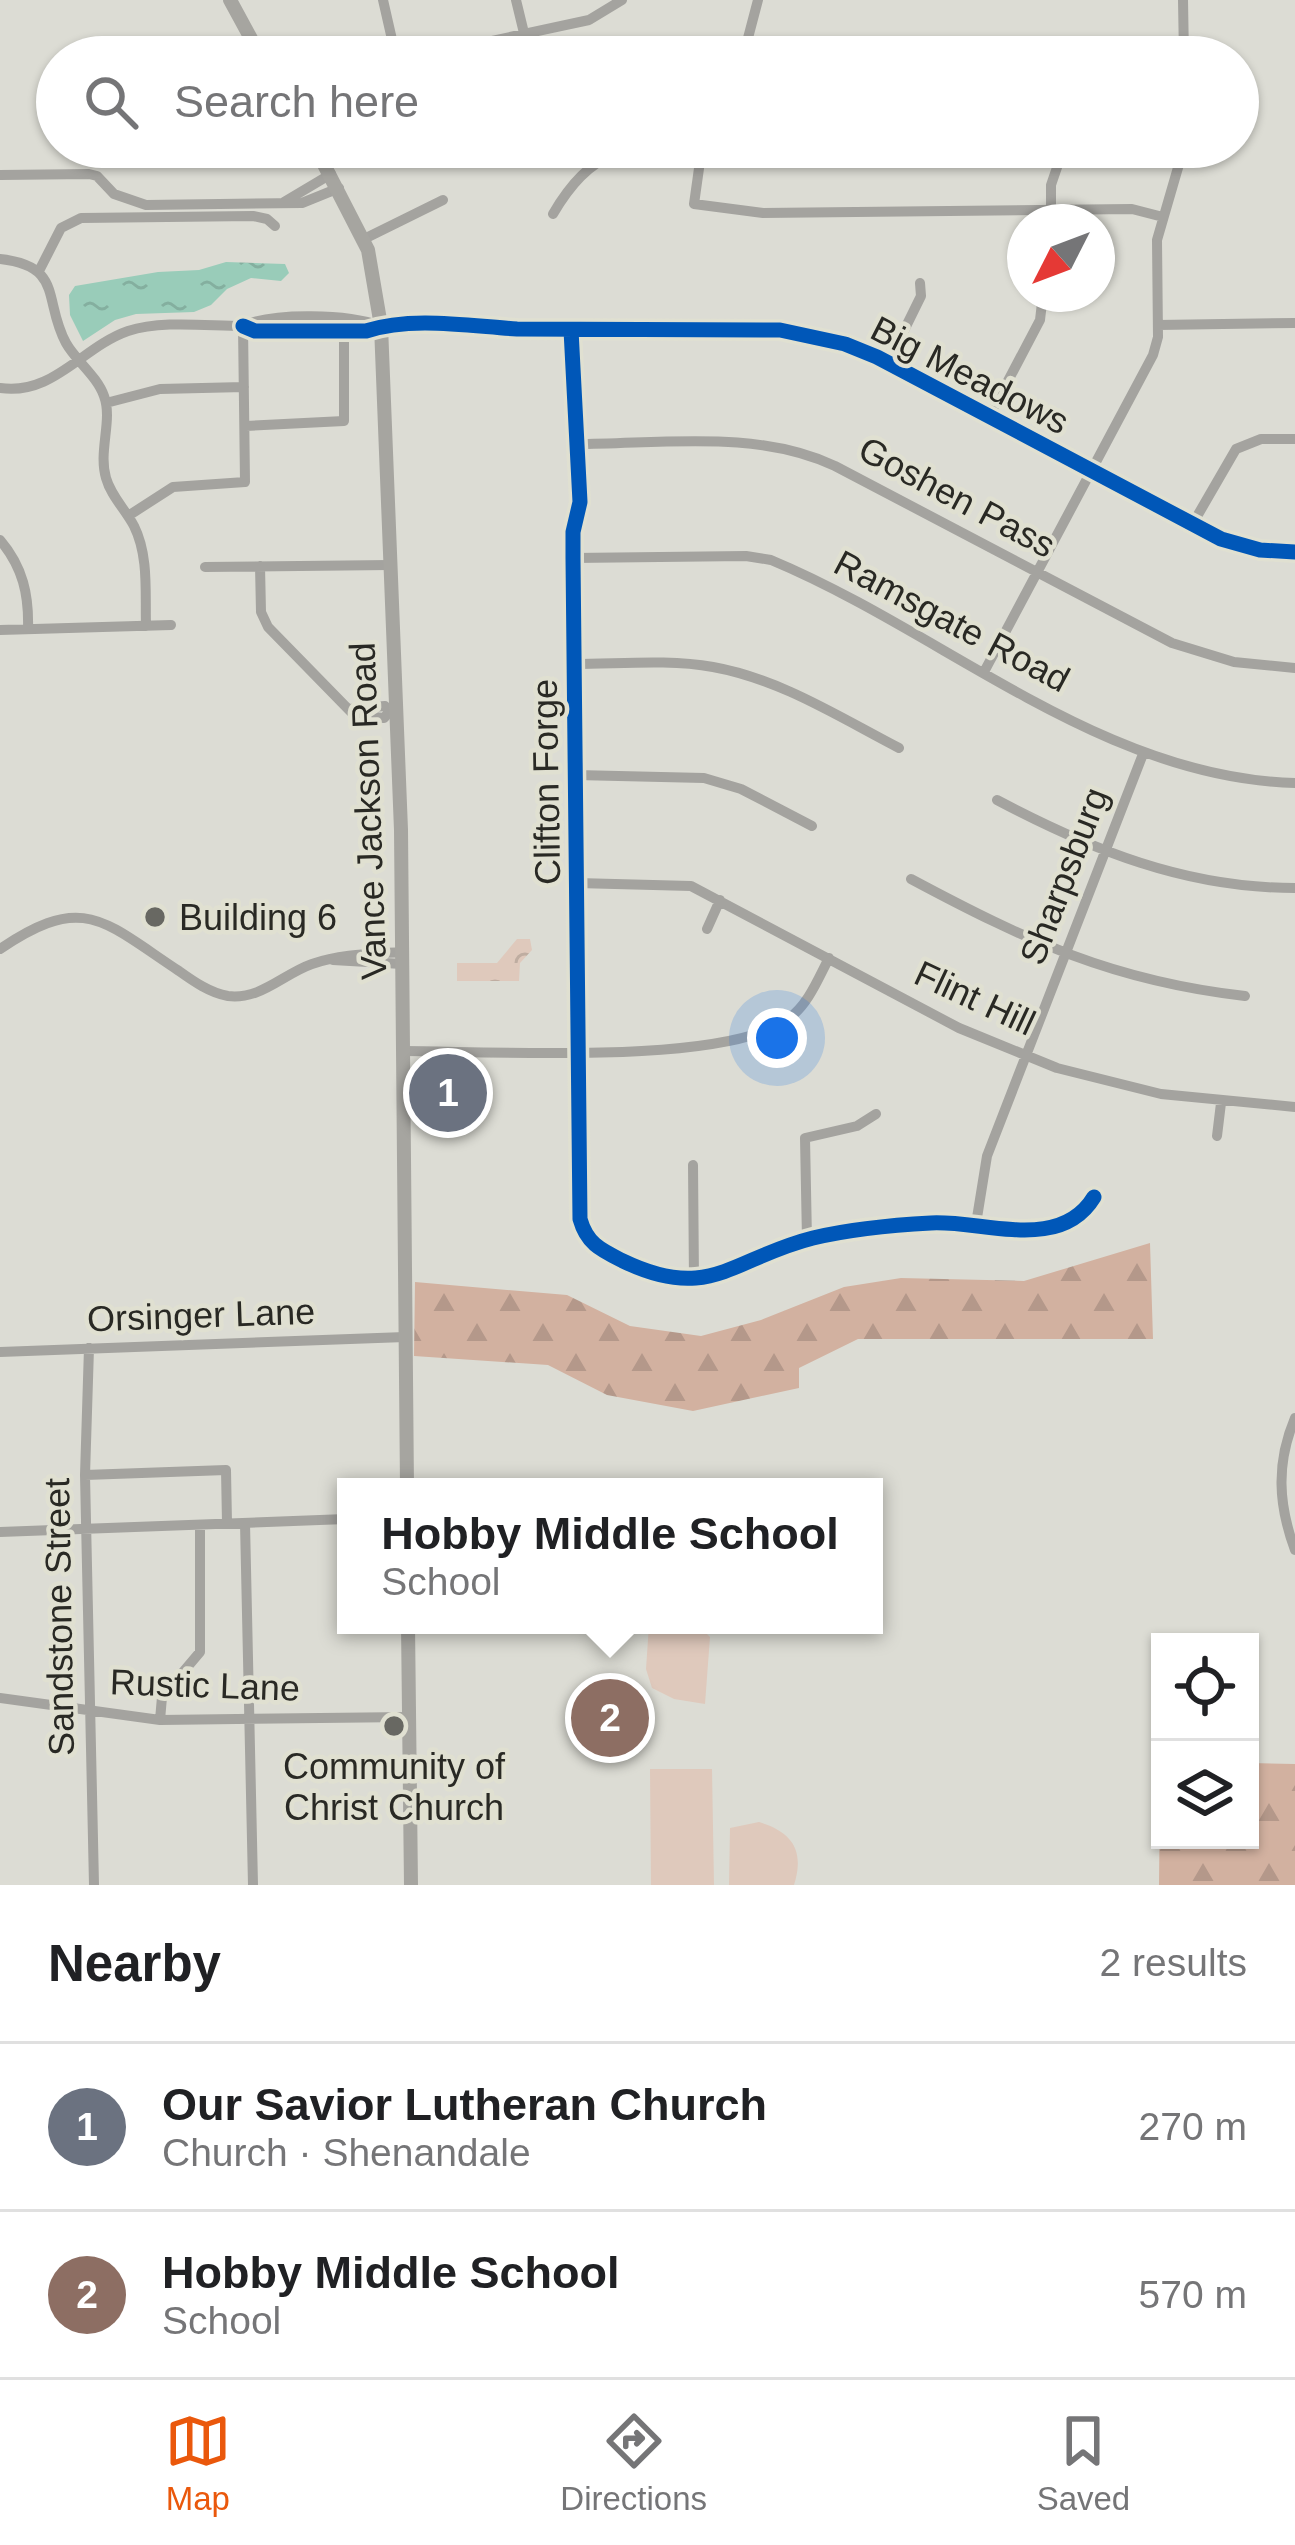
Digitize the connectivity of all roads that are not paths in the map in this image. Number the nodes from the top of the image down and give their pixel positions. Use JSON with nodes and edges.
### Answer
{"nodes":[{"id":1,"x":230,"y":0,"type":"edge"},
{"id":2,"x":383,"y":0,"type":"edge"},
{"id":3,"x":516,"y":0,"type":"edge"},
{"id":4,"x":622,"y":0,"type":"edge"},
{"id":5,"x":758,"y":0,"type":"edge"},
{"id":6,"x":1184,"y":0,"type":"edge"},
{"id":7,"x":524,"y":33,"type":"junction"},
{"id":8,"x":246,"y":36,"type":"edge"},
{"id":9,"x":391,"y":36,"type":"edge"},
{"id":10,"x":511,"y":36,"type":"edge"},
{"id":11,"x":748,"y":36,"type":"edge"},
{"id":12,"x":1184,"y":36,"type":"edge"},
{"id":13,"x":327,"y":168,"type":"edge"},
{"id":14,"x":591,"y":168,"type":"edge"},
{"id":15,"x":698,"y":168,"type":"edge"},
{"id":16,"x":1057,"y":168,"type":"edge"},
{"id":17,"x":1178,"y":168,"type":"edge"},
{"id":18,"x":0,"y":175,"type":"edge"},
{"id":19,"x":335,"y":181,"type":"junction"},
{"id":20,"x":1170,"y":198,"type":"junction"},
{"id":21,"x":443,"y":200,"type":"dead end"},
{"id":22,"x":1051,"y":204,"type":"edge"},
{"id":23,"x":1184,"y":204,"type":"dead end"},
{"id":24,"x":1115,"y":209,"type":"edge"},
{"id":25,"x":1007,"y":210,"type":"edge"},
{"id":26,"x":554,"y":214,"type":"dead end"},
{"id":27,"x":1163,"y":217,"type":"junction"},
{"id":28,"x":275,"y":226,"type":"dead end"},
{"id":29,"x":364,"y":239,"type":"junction"},
{"id":30,"x":0,"y":259,"type":"edge"},
{"id":31,"x":39,"y":271,"type":"junction"},
{"id":32,"x":920,"y":283,"type":"dead end"},
{"id":33,"x":1041,"y":312,"type":"edge"},
{"id":34,"x":1295,"y":323,"type":"edge"},
{"id":35,"x":1157,"y":325,"type":"junction"},
{"id":36,"x":243,"y":326,"type":"junction"},
{"id":37,"x":381,"y":326,"type":"junction"},
{"id":38,"x":344,"y":330,"type":"junction"},
{"id":39,"x":571,"y":330,"type":"junction"},
{"id":40,"x":78,"y":361,"type":"junction"},
{"id":41,"x":888,"y":363,"type":"junction"},
{"id":42,"x":244,"y":387,"type":"junction"},
{"id":43,"x":0,"y":388,"type":"edge"},
{"id":44,"x":106,"y":403,"type":"junction"},
{"id":45,"x":989,"y":417,"type":"junction"},
{"id":46,"x":246,"y":426,"type":"junction"},
{"id":47,"x":1295,"y":439,"type":"edge"},
{"id":48,"x":577,"y":444,"type":"junction"},
{"id":49,"x":1090,"y":471,"type":"junction"},
{"id":50,"x":128,"y":516,"type":"junction"},
{"id":51,"x":1192,"y":525,"type":"junction"},
{"id":52,"x":0,"y":540,"type":"edge"},
{"id":53,"x":1295,"y":552,"type":"edge"},
{"id":54,"x":573,"y":558,"type":"junction"},
{"id":55,"x":390,"y":565,"type":"junction"},
{"id":56,"x":260,"y":566,"type":"junction"},
{"id":57,"x":205,"y":567,"type":"dead end"},
{"id":58,"x":1036,"y":572,"type":"junction"},
{"id":59,"x":171,"y":625,"type":"dead end"},
{"id":60,"x":146,"y":626,"type":"junction"},
{"id":61,"x":28,"y":629,"type":"junction"},
{"id":62,"x":0,"y":630,"type":"edge"},
{"id":63,"x":574,"y":664,"type":"junction"},
{"id":64,"x":1295,"y":668,"type":"edge"},
{"id":65,"x":984,"y":671,"type":"junction"},
{"id":66,"x":349,"y":709,"type":"junction"},
{"id":67,"x":390,"y":710,"type":"junction"},
{"id":68,"x":899,"y":748,"type":"dead end"},
{"id":69,"x":1143,"y":754,"type":"junction"},
{"id":70,"x":576,"y":775,"type":"junction"},
{"id":71,"x":1295,"y":783,"type":"edge"},
{"id":72,"x":997,"y":800,"type":"dead end"},
{"id":73,"x":812,"y":826,"type":"dead end"},
{"id":74,"x":1104,"y":853,"type":"junction"},
{"id":75,"x":911,"y":879,"type":"dead end"},
{"id":76,"x":577,"y":884,"type":"junction"},
{"id":77,"x":1295,"y":888,"type":"edge"},
{"id":78,"x":720,"y":901,"type":"junction"},
{"id":79,"x":707,"y":929,"type":"dead end"},
{"id":80,"x":0,"y":950,"type":"edge"},
{"id":81,"x":1065,"y":956,"type":"junction"},
{"id":82,"x":402,"y":958,"type":"junction"},
{"id":83,"x":829,"y":958,"type":"junction"},
{"id":84,"x":1245,"y":996,"type":"dead end"},
{"id":85,"x":403,"y":1051,"type":"junction"},
{"id":86,"x":578,"y":1052,"type":"junction"},
{"id":87,"x":1026,"y":1056,"type":"junction"},
{"id":88,"x":1221,"y":1103,"type":"junction"},
{"id":89,"x":1295,"y":1107,"type":"edge"},
{"id":90,"x":876,"y":1114,"type":"dead end"},
{"id":91,"x":1217,"y":1136,"type":"dead end"},
{"id":92,"x":693,"y":1165,"type":"dead end"},
{"id":93,"x":1094,"y":1198,"type":"dead end"},
{"id":94,"x":976,"y":1224,"type":"junction"},
{"id":95,"x":807,"y":1240,"type":"junction"},
{"id":96,"x":694,"y":1280,"type":"junction"},
{"id":97,"x":405,"y":1337,"type":"junction"},
{"id":98,"x":89,"y":1348,"type":"junction"},
{"id":99,"x":0,"y":1352,"type":"edge"},
{"id":100,"x":1295,"y":1418,"type":"edge"},
{"id":101,"x":85,"y":1475,"type":"junction"},
{"id":102,"x":407,"y":1478,"type":"edge"},
{"id":103,"x":337,"y":1519,"type":"edge"},
{"id":104,"x":227,"y":1523,"type":"junction"},
{"id":105,"x":245,"y":1523,"type":"junction"},
{"id":106,"x":200,"y":1526,"type":"junction"},
{"id":107,"x":86,"y":1529,"type":"junction"},
{"id":108,"x":0,"y":1532,"type":"edge"},
{"id":109,"x":1295,"y":1550,"type":"edge"},
{"id":110,"x":408,"y":1634,"type":"edge"},
{"id":111,"x":0,"y":1698,"type":"edge"},
{"id":112,"x":92,"y":1711,"type":"junction"},
{"id":113,"x":408,"y":1717,"type":"junction"},
{"id":114,"x":160,"y":1720,"type":"junction"},
{"id":115,"x":250,"y":1721,"type":"junction"},
{"id":116,"x":94,"y":1885,"type":"edge"},
{"id":117,"x":253,"y":1885,"type":"edge"},
{"id":118,"x":411,"y":1885,"type":"edge"}],
"edges":[{"from":1,"to":8,"type":"main road"},
{"from":2,"to":9,"type":"street"},
{"from":3,"to":7,"type":"street"},
{"from":4,"to":7,"type":"street"},
{"from":5,"to":11,"type":"street"},
{"from":6,"to":12,"type":"street"},
{"from":7,"to":10,"type":"street"},
{"from":13,"to":19,"type":"main road","name":"Vance Jackson Road"},
{"from":14,"to":26,"type":"street"},
{"from":15,"to":25,"type":"street"},
{"from":16,"to":22,"type":"street"},
{"from":17,"to":20,"type":"street"},
{"from":18,"to":19,"type":"street"},
{"from":19,"to":29,"type":"main road","name":"Vance Jackson Road"},
{"from":20,"to":23,"type":"street"},
{"from":20,"to":27,"type":"street"},
{"from":21,"to":29,"type":"street"},
{"from":24,"to":27,"type":"street"},
{"from":27,"to":35,"type":"street"},
{"from":28,"to":31,"type":"street"},
{"from":29,"to":37,"type":"main road","name":"Vance Jackson Road"},
{"from":30,"to":31,"type":"street"},
{"from":31,"to":40,"type":"street"},
{"from":32,"to":41,"type":"street"},
{"from":33,"to":45,"type":"street"},
{"from":34,"to":35,"type":"street"},
{"from":35,"to":49,"type":"street"},
{"from":36,"to":37,"type":"street","name":"Big Meadows"},
{"from":36,"to":38,"type":"street","name":"Big Meadows"},
{"from":36,"to":40,"type":"street","name":"Big Meadows"},
{"from":36,"to":42,"type":"street"},
{"from":37,"to":38,"type":"street","name":"Big Meadows"},
{"from":37,"to":39,"type":"street","name":"Big Meadows"},
{"from":37,"to":55,"type":"main road","name":"Vance Jackson Road"},
{"from":38,"to":46,"type":"street"},
{"from":39,"to":41,"type":"street","name":"Big Meadows"},
{"from":39,"to":48,"type":"street","name":"Clifton Forge"},
{"from":40,"to":43,"type":"street","name":"Big Meadows"},
{"from":40,"to":44,"type":"street"},
{"from":41,"to":45,"type":"street","name":"Big Meadows"},
{"from":42,"to":44,"type":"street"},
{"from":42,"to":46,"type":"street"},
{"from":44,"to":50,"type":"street"},
{"from":45,"to":49,"type":"street","name":"Big Meadows"},
{"from":46,"to":50,"type":"street"},
{"from":47,"to":51,"type":"street"},
{"from":48,"to":54,"type":"street","name":"Clifton Forge"},
{"from":48,"to":58,"type":"street","name":"Goshen Pass"},
{"from":49,"to":51,"type":"street","name":"Big Meadows"},
{"from":49,"to":58,"type":"street"},
{"from":50,"to":60,"type":"street"},
{"from":51,"to":53,"type":"street","name":"Big Meadows"},
{"from":52,"to":61,"type":"street"},
{"from":54,"to":63,"type":"street","name":"Clifton Forge"},
{"from":54,"to":65,"type":"street","name":"Ramsgate Road"},
{"from":55,"to":56,"type":"street"},
{"from":55,"to":67,"type":"main road","name":"Vance Jackson Road"},
{"from":56,"to":57,"type":"street"},
{"from":56,"to":66,"type":"street"},
{"from":58,"to":64,"type":"street","name":"Goshen Pass"},
{"from":58,"to":65,"type":"street"},
{"from":59,"to":60,"type":"street"},
{"from":60,"to":61,"type":"street"},
{"from":61,"to":62,"type":"street"},
{"from":63,"to":68,"type":"street"},
{"from":63,"to":70,"type":"street","name":"Clifton Forge"},
{"from":65,"to":69,"type":"street","name":"Ramsgate Road"},
{"from":66,"to":67,"type":"street"},
{"from":66,"to":67,"type":"street"},
{"from":67,"to":82,"type":"main road","name":"Vance Jackson Road"},
{"from":69,"to":71,"type":"street","name":"Ramsgate Road"},
{"from":69,"to":74,"type":"street","name":"Sharpsburg"},
{"from":70,"to":73,"type":"street"},
{"from":70,"to":76,"type":"street","name":"Clifton Forge"},
{"from":72,"to":74,"type":"street"},
{"from":74,"to":77,"type":"street"},
{"from":74,"to":81,"type":"street","name":"Sharpsburg"},
{"from":75,"to":81,"type":"street"},
{"from":76,"to":78,"type":"street","name":"Flint Hill"},
{"from":76,"to":86,"type":"street","name":"Clifton Forge"},
{"from":78,"to":79,"type":"street"},
{"from":78,"to":83,"type":"street","name":"Flint Hill"},
{"from":80,"to":82,"type":"street"},
{"from":81,"to":84,"type":"street"},
{"from":81,"to":87,"type":"street","name":"Sharpsburg"},
{"from":82,"to":85,"type":"main road","name":"Vance Jackson Road"},
{"from":83,"to":86,"type":"street"},
{"from":83,"to":87,"type":"street","name":"Flint Hill"},
{"from":85,"to":86,"type":"street"},
{"from":85,"to":97,"type":"main road","name":"Vance Jackson Road"},
{"from":86,"to":96,"type":"street","name":"Clifton Forge"},
{"from":87,"to":88,"type":"street","name":"Flint Hill"},
{"from":87,"to":94,"type":"street","name":"Sharpsburg"},
{"from":88,"to":89,"type":"street","name":"Flint Hill"},
{"from":88,"to":91,"type":"street"},
{"from":90,"to":95,"type":"street"},
{"from":92,"to":96,"type":"street"},
{"from":93,"to":94,"type":"street"},
{"from":94,"to":95,"type":"street"},
{"from":95,"to":96,"type":"street"},
{"from":97,"to":98,"type":"street","name":"Orsinger Lane"},
{"from":97,"to":102,"type":"main road","name":"Vance Jackson Road"},
{"from":98,"to":99,"type":"street","name":"Orsinger Lane"},
{"from":98,"to":101,"type":"street","name":"Sandstone Street"},
{"from":100,"to":109,"type":"street"},
{"from":101,"to":104,"type":"street"},
{"from":101,"to":107,"type":"street","name":"Sandstone Street"},
{"from":103,"to":105,"type":"street"},
{"from":104,"to":105,"type":"street"},
{"from":104,"to":106,"type":"street"},
{"from":105,"to":115,"type":"street"},
{"from":106,"to":107,"type":"street"},
{"from":106,"to":114,"type":"street"},
{"from":107,"to":108,"type":"street"},
{"from":107,"to":112,"type":"street","name":"Sandstone Street"},
{"from":110,"to":113,"type":"main road"},
{"from":111,"to":112,"type":"street","name":"Rustic Lane"},
{"from":112,"to":114,"type":"street","name":"Rustic Lane"},
{"from":112,"to":116,"type":"street","name":"Sandstone Street"},
{"from":113,"to":115,"type":"street","name":"Rustic Lane"},
{"from":113,"to":118,"type":"main road"},
{"from":114,"to":115,"type":"street","name":"Rustic Lane"},
{"from":115,"to":117,"type":"street"}]}
